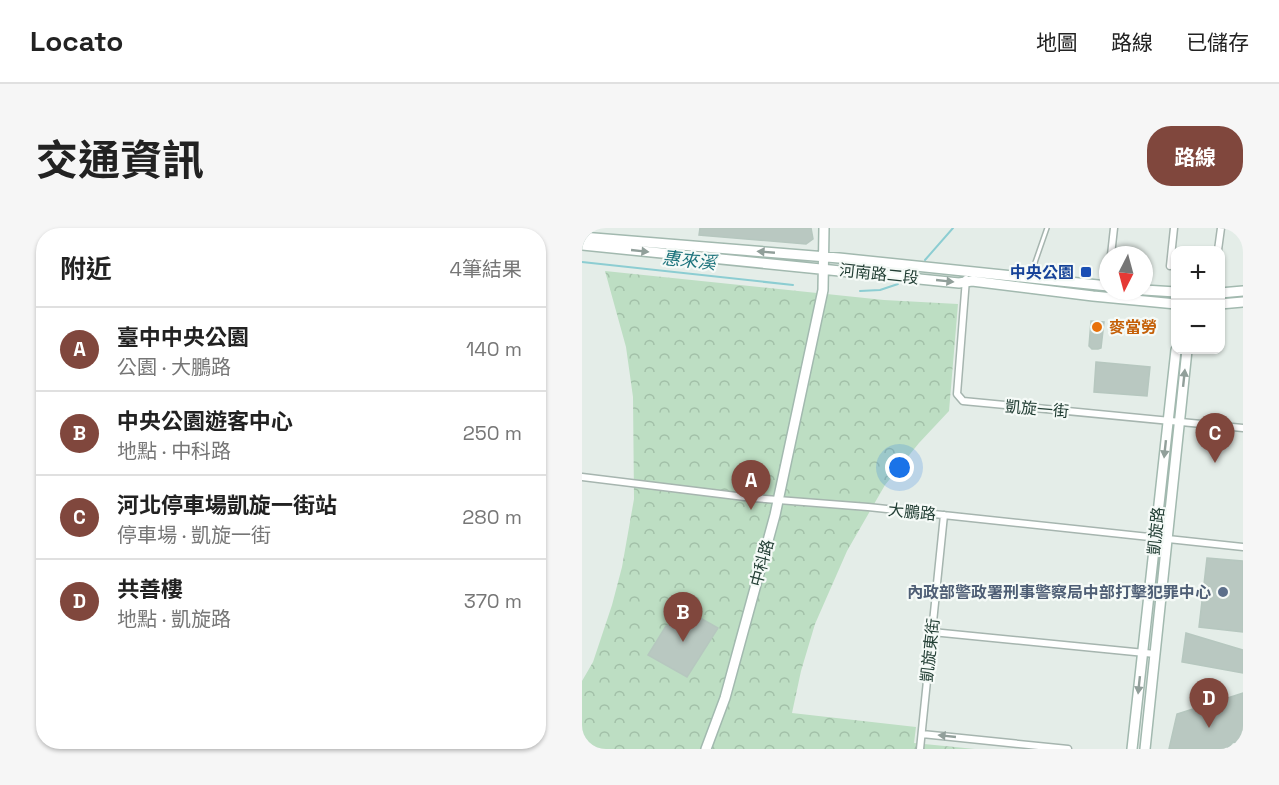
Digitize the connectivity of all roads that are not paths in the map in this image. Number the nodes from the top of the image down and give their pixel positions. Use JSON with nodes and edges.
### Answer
{"nodes":[{"id":1,"x":824,"y":228,"type":"edge"},
{"id":2,"x":1047,"y":228,"type":"edge"},
{"id":3,"x":1114,"y":228,"type":"edge"},
{"id":4,"x":1174,"y":228,"type":"edge"},
{"id":5,"x":1221,"y":228,"type":"edge"},
{"id":6,"x":582,"y":237,"type":"edge"},
{"id":7,"x":582,"y":245,"type":"edge"},
{"id":8,"x":1112,"y":246,"type":"edge"},
{"id":9,"x":1219,"y":246,"type":"edge"},
{"id":10,"x":824,"y":257,"type":"junction"},
{"id":11,"x":1170,"y":266,"type":"dead end"},
{"id":12,"x":824,"y":268,"type":"junction"},
{"id":13,"x":966,"y":277,"type":"junction"},
{"id":14,"x":1030,"y":279,"type":"junction"},
{"id":15,"x":1099,"y":284,"type":"edge"},
{"id":16,"x":1153,"y":291,"type":"edge"},
{"id":17,"x":1243,"y":291,"type":"edge"},
{"id":18,"x":1171,"y":292,"type":"edge"},
{"id":19,"x":1225,"y":293,"type":"edge"},
{"id":20,"x":1243,"y":302,"type":"edge"},
{"id":21,"x":1171,"y":303,"type":"edge"},
{"id":22,"x":1225,"y":304,"type":"edge"},
{"id":23,"x":1176,"y":354,"type":"edge"},
{"id":24,"x":1187,"y":354,"type":"edge"},
{"id":25,"x":1168,"y":422,"type":"junction"},
{"id":26,"x":1179,"y":422,"type":"junction"},
{"id":27,"x":1243,"y":428,"type":"edge"},
{"id":28,"x":582,"y":477,"type":"edge"},
{"id":29,"x":778,"y":500,"type":"junction"},
{"id":30,"x":944,"y":515,"type":"junction"},
{"id":31,"x":1155,"y":538,"type":"junction"},
{"id":32,"x":1167,"y":539,"type":"junction"},
{"id":33,"x":1243,"y":547,"type":"edge"},
{"id":34,"x":932,"y":632,"type":"junction"},
{"id":35,"x":1142,"y":653,"type":"junction"},
{"id":36,"x":1155,"y":654,"type":"junction"},
{"id":37,"x":922,"y":734,"type":"junction"},
{"id":38,"x":706,"y":749,"type":"edge"},
{"id":39,"x":920,"y":749,"type":"edge"},
{"id":40,"x":1068,"y":749,"type":"edge"},
{"id":41,"x":1132,"y":749,"type":"edge"},
{"id":42,"x":1145,"y":749,"type":"edge"}],
"edges":[{"from":1,"to":10,"type":"street","name":"中科路"},
{"from":2,"to":14,"type":"lane"},
{"from":3,"to":8,"type":"street"},
{"from":4,"to":11,"type":"street"},
{"from":5,"to":9,"type":"street"},
{"from":10,"to":6,"type":"street","name":"河南路二段","one_way":true},
{"from":7,"to":12,"type":"street","name":"河南路二段","one_way":true},
{"from":10,"to":12,"type":"street","name":"中科路"},
{"from":10,"to":13,"type":"street","name":"河南路二段"},
{"from":12,"to":13,"type":"street","name":"河南路二段","one_way":true},
{"from":12,"to":29,"type":"street","name":"中科路"},
{"from":13,"to":14,"type":"street","name":"河南路二段"},
{"from":13,"to":21,"type":"street","name":"河南路二段"},
{"from":13,"to":25,"type":"street","name":"凱旋一街"},
{"from":14,"to":15,"type":"street","name":"河南路二段"},
{"from":16,"to":18,"type":"street"},
{"from":17,"to":19,"type":"street"},
{"from":20,"to":22,"type":"street"},
{"from":23,"to":25,"type":"street","name":"凱旋路"},
{"from":26,"to":24,"type":"street","name":"凱旋路","one_way":true},
{"from":25,"to":26,"type":"street","name":"凱旋一街"},
{"from":25,"to":31,"type":"street","name":"凱旋路","one_way":true},
{"from":26,"to":27,"type":"street","name":"凱旋一街"},
{"from":26,"to":32,"type":"street","name":"凱旋路"},
{"from":28,"to":29,"type":"street","name":"大鵬路"},
{"from":29,"to":30,"type":"street","name":"大鵬路"},
{"from":29,"to":38,"type":"street","name":"中科路"},
{"from":30,"to":31,"type":"street","name":"大鵬路"},
{"from":30,"to":34,"type":"street","name":"凱旋東街"},
{"from":31,"to":32,"type":"street","name":"大鵬路"},
{"from":31,"to":35,"type":"street","name":"凱旋路"},
{"from":32,"to":33,"type":"street","name":"大鵬路"},
{"from":32,"to":36,"type":"street","name":"凱旋路"},
{"from":34,"to":35,"type":"street"},
{"from":34,"to":37,"type":"street","name":"凱旋東街"},
{"from":35,"to":36,"type":"street"},
{"from":35,"to":41,"type":"street","name":"凱旋路","one_way":true},
{"from":36,"to":42,"type":"street","name":"凱旋路"},
{"from":37,"to":39,"type":"street","name":"凱旋東街"},
{"from":40,"to":37,"type":"street","one_way":true}]}
